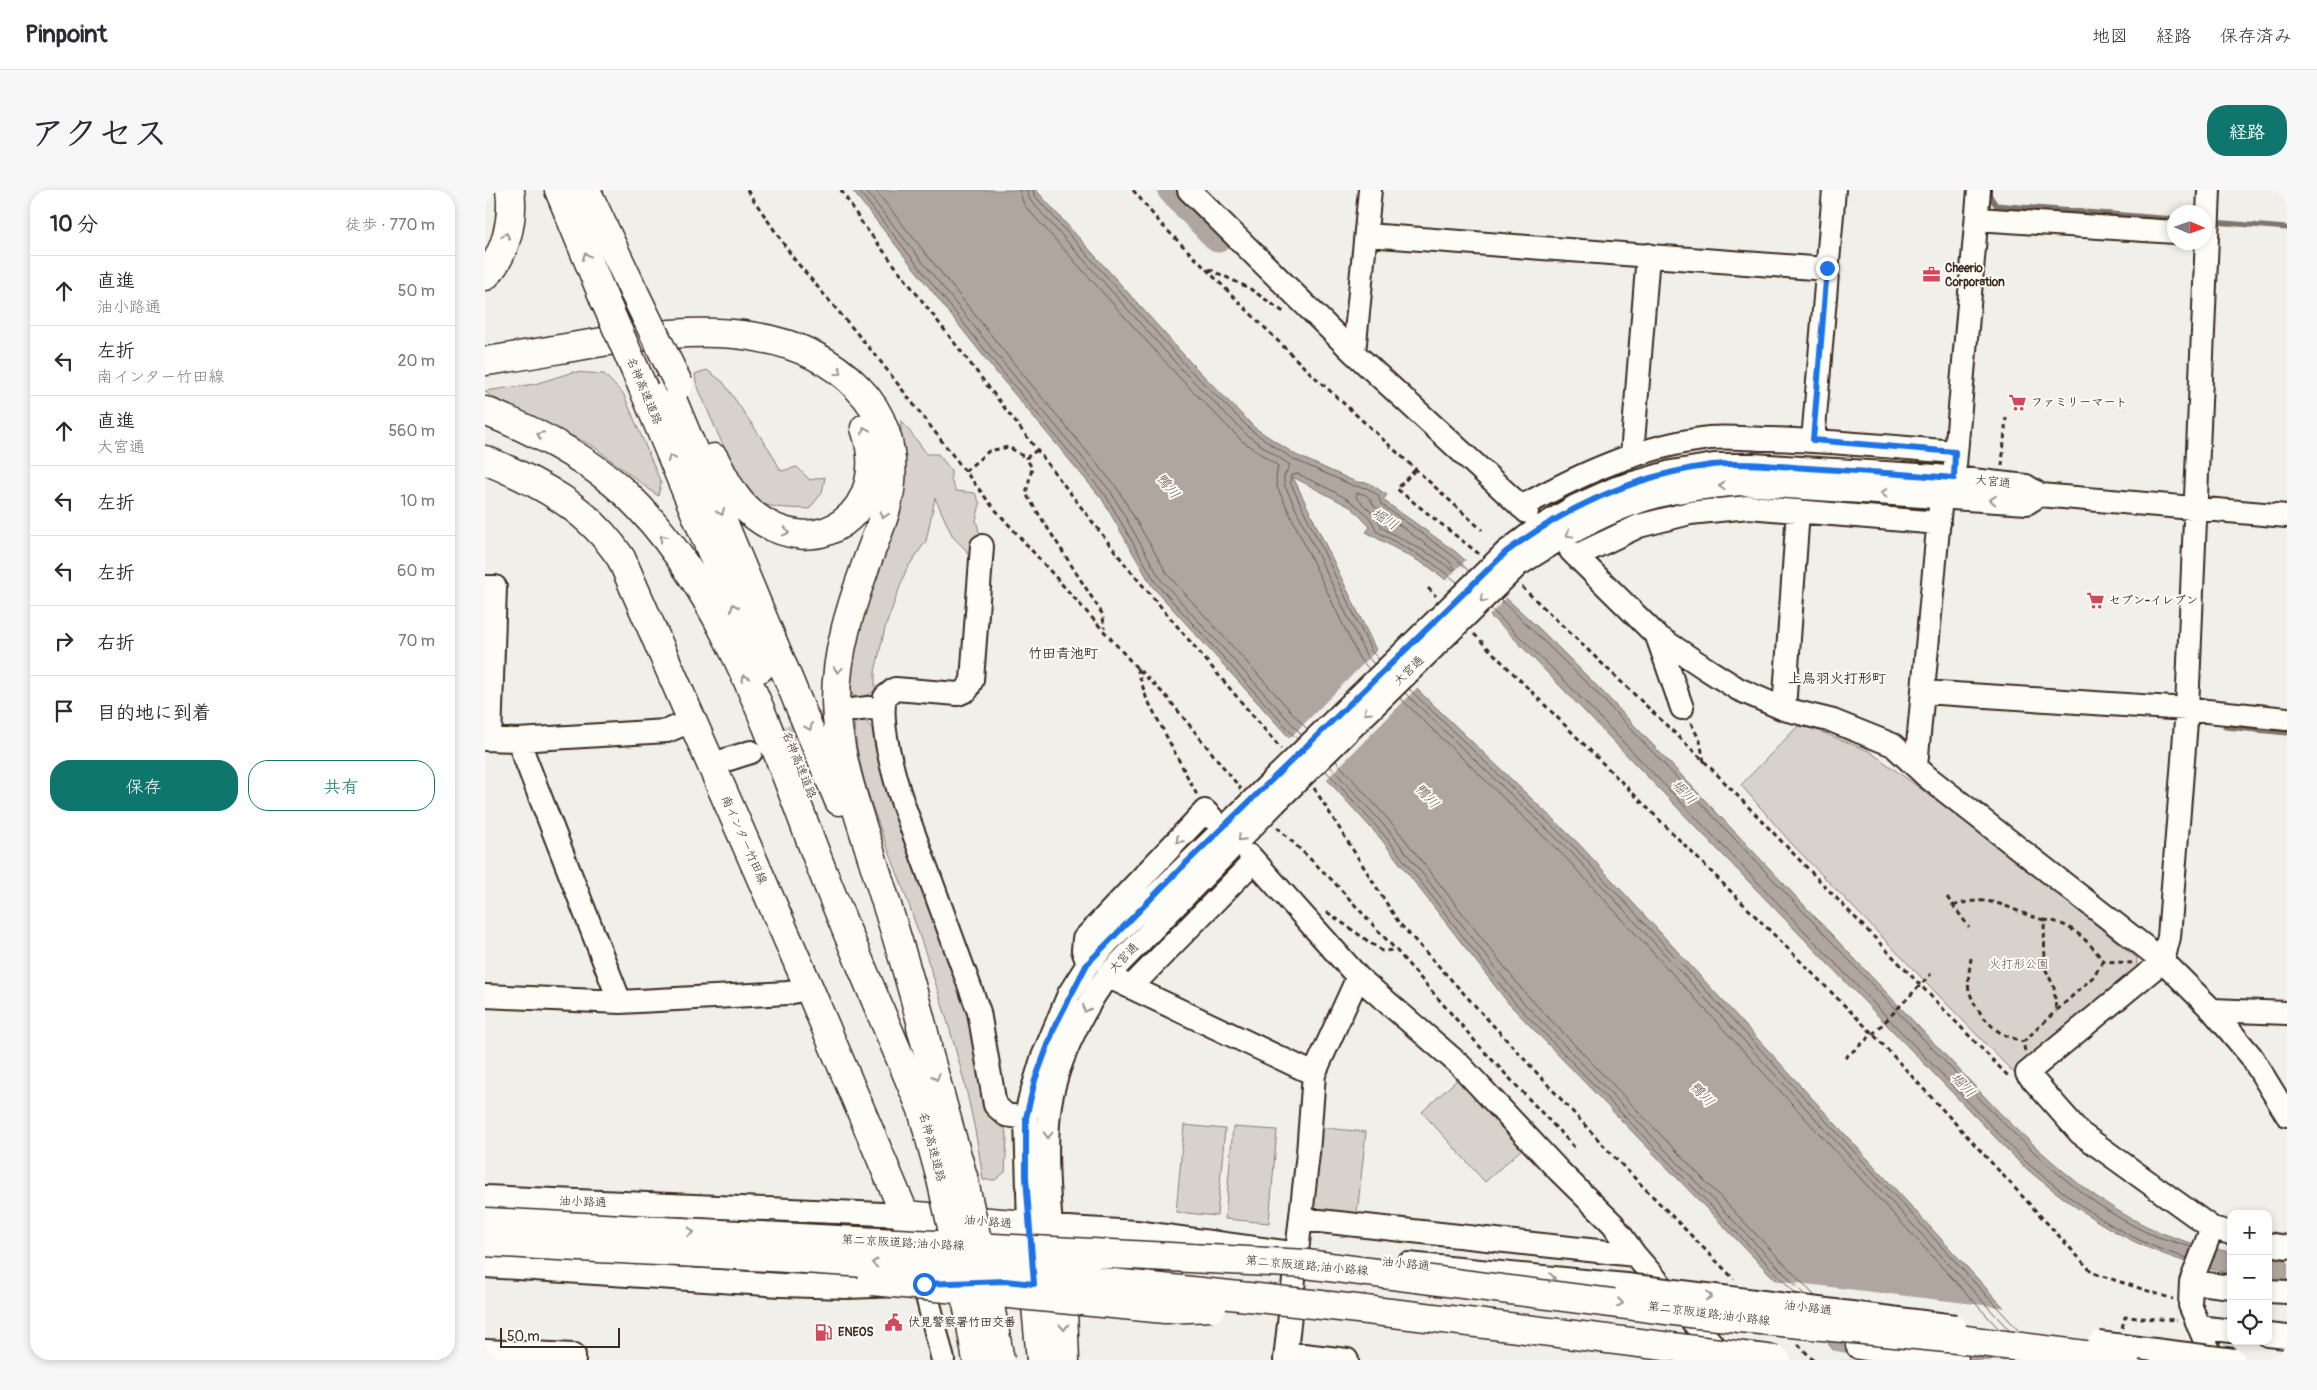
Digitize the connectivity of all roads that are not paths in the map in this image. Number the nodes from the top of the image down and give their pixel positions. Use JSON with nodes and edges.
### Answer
{"nodes":[{"id":1,"x":511,"y":190,"type":"edge"},
{"id":2,"x":559,"y":190,"type":"edge"},
{"id":3,"x":584,"y":190,"type":"edge"},
{"id":4,"x":1189,"y":190,"type":"edge"},
{"id":5,"x":1370,"y":190,"type":"edge"},
{"id":6,"x":1834,"y":190,"type":"edge"},
{"id":7,"x":1979,"y":190,"type":"edge"},
{"id":8,"x":2209,"y":190,"type":"edge"},
{"id":9,"x":2208,"y":205,"type":"edge"},
{"id":10,"x":1977,"y":220,"type":"junction"},
{"id":11,"x":2167,"y":232,"type":"edge"},
{"id":12,"x":1367,"y":235,"type":"junction"},
{"id":13,"x":2204,"y":250,"type":"edge"},
{"id":14,"x":1648,"y":256,"type":"junction"},
{"id":15,"x":1827,"y":268,"type":"junction"},
{"id":16,"x":485,"y":276,"type":"edge"},
{"id":17,"x":623,"y":297,"type":"junction"},
{"id":18,"x":1354,"y":353,"type":"junction"},
{"id":19,"x":485,"y":361,"type":"edge"},
{"id":20,"x":485,"y":376,"type":"edge"},
{"id":21,"x":663,"y":387,"type":"junction"},
{"id":22,"x":485,"y":411,"type":"edge"},
{"id":23,"x":1813,"y":440,"type":"junction"},
{"id":24,"x":1955,"y":452,"type":"junction"},
{"id":25,"x":1632,"y":456,"type":"junction"},
{"id":26,"x":485,"y":460,"type":"edge"},
{"id":27,"x":1947,"y":487,"type":"junction"},
{"id":28,"x":2195,"y":510,"type":"junction"},
{"id":29,"x":1799,"y":511,"type":"junction"},
{"id":30,"x":2287,"y":516,"type":"edge"},
{"id":31,"x":1939,"y":523,"type":"junction"},
{"id":32,"x":982,"y":546,"type":"dead end"},
{"id":33,"x":485,"y":587,"type":"edge"},
{"id":34,"x":1657,"y":636,"type":"junction"},
{"id":35,"x":1923,"y":692,"type":"junction"},
{"id":36,"x":1687,"y":703,"type":"road end"},
{"id":37,"x":882,"y":709,"type":"junction"},
{"id":38,"x":1784,"y":709,"type":"junction"},
{"id":39,"x":2187,"y":709,"type":"junction"},
{"id":40,"x":852,"y":710,"type":"tunnel mouth"},
{"id":41,"x":2287,"y":719,"type":"edge"},
{"id":42,"x":691,"y":721,"type":"junction"},
{"id":43,"x":487,"y":739,"type":"edge"},
{"id":44,"x":518,"y":740,"type":"junction"},
{"id":45,"x":751,"y":752,"type":"tunnel mouth"},
{"id":46,"x":710,"y":764,"type":"junction"},
{"id":47,"x":1916,"y":766,"type":"junction"},
{"id":48,"x":1264,"y":802,"type":"junction"},
{"id":49,"x":1209,"y":815,"type":"road end"},
{"id":50,"x":2163,"y":961,"type":"junction"},
{"id":51,"x":1087,"y":964,"type":"junction"},
{"id":52,"x":1107,"y":976,"type":"junction"},
{"id":53,"x":1357,"y":977,"type":"junction"},
{"id":54,"x":1131,"y":987,"type":"junction"},
{"id":55,"x":809,"y":988,"type":"junction"},
{"id":56,"x":485,"y":996,"type":"edge"},
{"id":57,"x":619,"y":1002,"type":"junction"},
{"id":58,"x":2212,"y":1010,"type":"junction"},
{"id":59,"x":2287,"y":1013,"type":"edge"},
{"id":60,"x":927,"y":1045,"type":"junction"},
{"id":61,"x":1314,"y":1074,"type":"junction"},
{"id":62,"x":923,"y":1112,"type":"junction"},
{"id":63,"x":2287,"y":1115,"type":"edge"},
{"id":64,"x":1026,"y":1118,"type":"junction"},
{"id":65,"x":952,"y":1178,"type":"junction"},
{"id":66,"x":485,"y":1197,"type":"edge"},
{"id":67,"x":485,"y":1207,"type":"edge"},
{"id":68,"x":905,"y":1215,"type":"junction"},
{"id":69,"x":1301,"y":1219,"type":"junction"},
{"id":70,"x":485,"y":1222,"type":"edge"},
{"id":71,"x":1040,"y":1226,"type":"junction"},
{"id":72,"x":2221,"y":1230,"type":"edge"},
{"id":73,"x":485,"y":1242,"type":"edge"},
{"id":74,"x":2272,"y":1245,"type":"edge"},
{"id":75,"x":2287,"y":1247,"type":"edge"},
{"id":76,"x":485,"y":1255,"type":"edge"},
{"id":77,"x":1635,"y":1255,"type":"junction"},
{"id":78,"x":1301,"y":1259,"type":"junction"},
{"id":79,"x":485,"y":1266,"type":"edge"},
{"id":80,"x":2191,"y":1282,"type":"junction"},
{"id":81,"x":924,"y":1284,"type":"junction"},
{"id":82,"x":1034,"y":1284,"type":"junction"},
{"id":83,"x":1062,"y":1286,"type":"junction"},
{"id":84,"x":2227,"y":1286,"type":"edge"},
{"id":85,"x":2272,"y":1291,"type":"edge"},
{"id":86,"x":2287,"y":1292,"type":"edge"},
{"id":87,"x":1295,"y":1306,"type":"junction"},
{"id":88,"x":1698,"y":1314,"type":"junction"},
{"id":89,"x":2195,"y":1318,"type":"junction"},
{"id":90,"x":2227,"y":1329,"type":"edge"},
{"id":91,"x":2272,"y":1335,"type":"edge"},
{"id":92,"x":2287,"y":1337,"type":"edge"},
{"id":93,"x":485,"y":1351,"type":"edge"},
{"id":94,"x":2121,"y":1353,"type":"edge"},
{"id":95,"x":1285,"y":1356,"type":"edge"},
{"id":96,"x":574,"y":1360,"type":"edge"},
{"id":97,"x":943,"y":1360,"type":"edge"},
{"id":98,"x":977,"y":1360,"type":"edge"},
{"id":99,"x":1000,"y":1360,"type":"edge"},
{"id":100,"x":1041,"y":1360,"type":"edge"},
{"id":101,"x":1065,"y":1360,"type":"edge"},
{"id":102,"x":1347,"y":1360,"type":"edge"},
{"id":103,"x":1694,"y":1360,"type":"edge"},
{"id":104,"x":1726,"y":1360,"type":"edge"},
{"id":105,"x":1776,"y":1360,"type":"edge"},
{"id":106,"x":1954,"y":1360,"type":"edge"},
{"id":107,"x":2213,"y":1360,"type":"edge"},
{"id":108,"x":2233,"y":1360,"type":"edge"}],
"edges":[{"from":16,"to":1,"type":"main road","one_way":true},
{"from":17,"to":2,"type":"main road","one_way":true},
{"from":3,"to":17,"type":"main road"},
{"from":4,"to":18,"type":"street"},
{"from":5,"to":12,"type":"street"},
{"from":6,"to":15,"type":"street"},
{"from":7,"to":10,"type":"street"},
{"from":8,"to":9,"type":"street"},
{"from":10,"to":11,"type":"street"},
{"from":10,"to":24,"type":"street"},
{"from":12,"to":14,"type":"street"},
{"from":12,"to":18,"type":"street"},
{"from":13,"to":28,"type":"street"},
{"from":14,"to":15,"type":"street"},
{"from":14,"to":25,"type":"street"},
{"from":15,"to":23,"type":"street"},
{"from":17,"to":21,"type":"main road","bridge":true},
{"from":18,"to":25,"type":"street"},
{"from":19,"to":60,"type":"main road","one_way":true},
{"from":21,"to":20,"type":"main road","one_way":true},
{"from":21,"to":60,"type":"main road","name":"名神高速道路","one_way":true},
{"from":62,"to":21,"type":"main road","name":"名神高速道路","one_way":true},
{"from":62,"to":22,"type":"main road","one_way":true},
{"from":23,"to":24,"type":"street"},
{"from":23,"to":25,"type":"street"},
{"from":24,"to":27,"type":"street"},
{"from":26,"to":42,"type":"main road","name":"南インター竹田線"},
{"from":27,"to":28,"type":"street","name":"大宮通"},
{"from":27,"to":31,"type":"street"},
{"from":27,"to":48,"type":"street","name":"大宮通","bridge":true},
{"from":28,"to":30,"type":"street","name":"大宮通"},
{"from":28,"to":39,"type":"street"},
{"from":29,"to":31,"type":"street"},
{"from":29,"to":34,"type":"street"},
{"from":29,"to":38,"type":"street"},
{"from":31,"to":35,"type":"street"},
{"from":32,"to":37,"type":"street"},
{"from":33,"to":43,"type":"street"},
{"from":34,"to":36,"type":"street"},
{"from":34,"to":38,"type":"street"},
{"from":35,"to":39,"type":"street"},
{"from":35,"to":47,"type":"street"},
{"from":37,"to":40,"type":"street"},
{"from":37,"to":64,"type":"street"},
{"from":38,"to":47,"type":"street"},
{"from":39,"to":41,"type":"street"},
{"from":39,"to":50,"type":"street"},
{"from":42,"to":44,"type":"street"},
{"from":42,"to":46,"type":"main road","name":"南インター竹田線"},
{"from":43,"to":44,"type":"street"},
{"from":44,"to":57,"type":"street"},
{"from":45,"to":46,"type":"street"},
{"from":46,"to":55,"type":"main road","name":"南インター竹田線"},
{"from":47,"to":50,"type":"street"},
{"from":48,"to":51,"type":"street","name":"大宮通"},
{"from":48,"to":52,"type":"street","name":"大宮通","one_way":true},
{"from":49,"to":51,"type":"street","one_way":true},
{"from":50,"to":58,"type":"street"},
{"from":50,"to":72,"type":"street"},
{"from":51,"to":64,"type":"street","name":"大宮通"},
{"from":52,"to":54,"type":"street"},
{"from":52,"to":71,"type":"street","name":"大宮通","one_way":true},
{"from":53,"to":54,"type":"street"},
{"from":53,"to":61,"type":"street"},
{"from":53,"to":77,"type":"street"},
{"from":54,"to":61,"type":"street"},
{"from":55,"to":57,"type":"street"},
{"from":55,"to":68,"type":"main road","name":"南インター竹田線"},
{"from":56,"to":57,"type":"street"},
{"from":58,"to":59,"type":"street"},
{"from":58,"to":63,"type":"street"},
{"from":60,"to":65,"type":"main road","name":"名神高速道路","one_way":true},
{"from":61,"to":69,"type":"street"},
{"from":62,"to":65,"type":"main road","name":"名神高速道路"},
{"from":64,"to":71,"type":"street","name":"大宮通"},
{"from":65,"to":98,"type":"main road","name":"名神高速道路","bridge":true},
{"from":65,"to":99,"type":"main road","name":"名神高速道路","bridge":true},
{"from":66,"to":68,"type":"street","name":"油小路通"},
{"from":67,"to":78,"type":"main road","bridge":true},
{"from":68,"to":71,"type":"main road","name":"油小路通"},
{"from":68,"to":81,"type":"main road","name":"南インター竹田線"},
{"from":69,"to":77,"type":"street"},
{"from":69,"to":78,"type":"street"},
{"from":70,"to":78,"type":"main road","name":"第二京阪道路;油小路線","one_way":true,"bridge":true},
{"from":71,"to":78,"type":"street","name":"油小路通"},
{"from":71,"to":82,"type":"main road"},
{"from":71,"to":83,"type":"main road"},
{"from":72,"to":80,"type":"street"},
{"from":87,"to":73,"type":"main road","name":"第二京阪道路;油小路線","one_way":true,"bridge":true},
{"from":74,"to":75,"type":"street"},
{"from":76,"to":87,"type":"main road","bridge":true},
{"from":77,"to":104,"type":"street"},
{"from":78,"to":87,"type":"street"},
{"from":78,"to":88,"type":"main road","name":"第二京阪道路;油小路線","one_way":true,"bridge":true},
{"from":78,"to":94,"type":"street","name":"油小路通","one_way":true,"bridge":true},
{"from":79,"to":81,"type":"street"},
{"from":80,"to":84,"type":"street"},
{"from":80,"to":89,"type":"street"},
{"from":81,"to":82,"type":"main road"},
{"from":81,"to":97,"type":"street"},
{"from":82,"to":83,"type":"main road"},
{"from":82,"to":100,"type":"main road"},
{"from":83,"to":87,"type":"street"},
{"from":83,"to":101,"type":"main road","one_way":true},
{"from":85,"to":86,"type":"street"},
{"from":87,"to":95,"type":"street"},
{"from":87,"to":103,"type":"street"},
{"from":87,"to":105,"type":"main road","name":"第二京阪道路;油小路線","bridge":true},
{"from":88,"to":94,"type":"main road","name":"第二京阪道路;油小路線","bridge":true},
{"from":88,"to":106,"type":"main road","bridge":true},
{"from":89,"to":90,"type":"street"},
{"from":89,"to":107,"type":"street"},
{"from":91,"to":92,"type":"street"},
{"from":93,"to":96,"type":"street"},
{"from":94,"to":108,"type":"street","name":"油小路通","bridge":true},
{"from":95,"to":102,"type":"street"}]}
